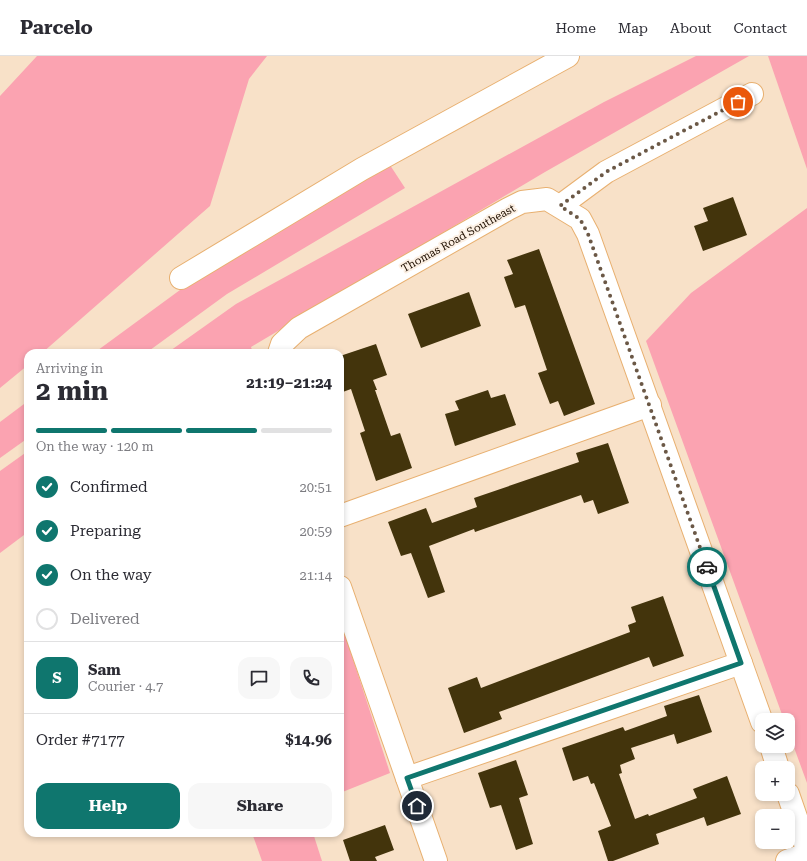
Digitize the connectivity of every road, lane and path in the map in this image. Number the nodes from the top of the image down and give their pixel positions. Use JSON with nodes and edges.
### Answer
{"nodes":[{"id":1,"x":568,"y":56,"type":"edge"},
{"id":2,"x":752,"y":94,"type":"dead end"},
{"id":3,"x":560,"y":206,"type":"junction"},
{"id":4,"x":180,"y":278,"type":"dead end"},
{"id":5,"x":280,"y":349,"type":"edge"},
{"id":6,"x":650,"y":405,"type":"junction"},
{"id":7,"x":344,"y":515,"type":"edge"},
{"id":8,"x":344,"y":598,"type":"edge"},
{"id":9,"x":741,"y":663,"type":"junction"},
{"id":10,"x":759,"y":713,"type":"edge"},
{"id":11,"x":407,"y":778,"type":"junction"},
{"id":12,"x":790,"y":801,"type":"edge"},
{"id":13,"x":807,"y":849,"type":"edge"},
{"id":14,"x":807,"y":854,"type":"edge"},
{"id":15,"x":436,"y":861,"type":"edge"},
{"id":16,"x":787,"y":861,"type":"edge"}],
"edges":[{"from":1,"to":4,"type":"street"},
{"from":2,"to":3,"type":"street"},
{"from":3,"to":5,"type":"street","name":"Thomas Road Southeast"},
{"from":3,"to":6,"type":"street","name":"Thomas Road Southeast"},
{"from":6,"to":7,"type":"street"},
{"from":6,"to":9,"type":"street","name":"Thomas Road Southeast"},
{"from":8,"to":11,"type":"street"},
{"from":9,"to":10,"type":"street","name":"Thomas Road Southeast"},
{"from":9,"to":11,"type":"street"},
{"from":11,"to":15,"type":"street"},
{"from":12,"to":13,"type":"street"},
{"from":14,"to":16,"type":"street"}]}
